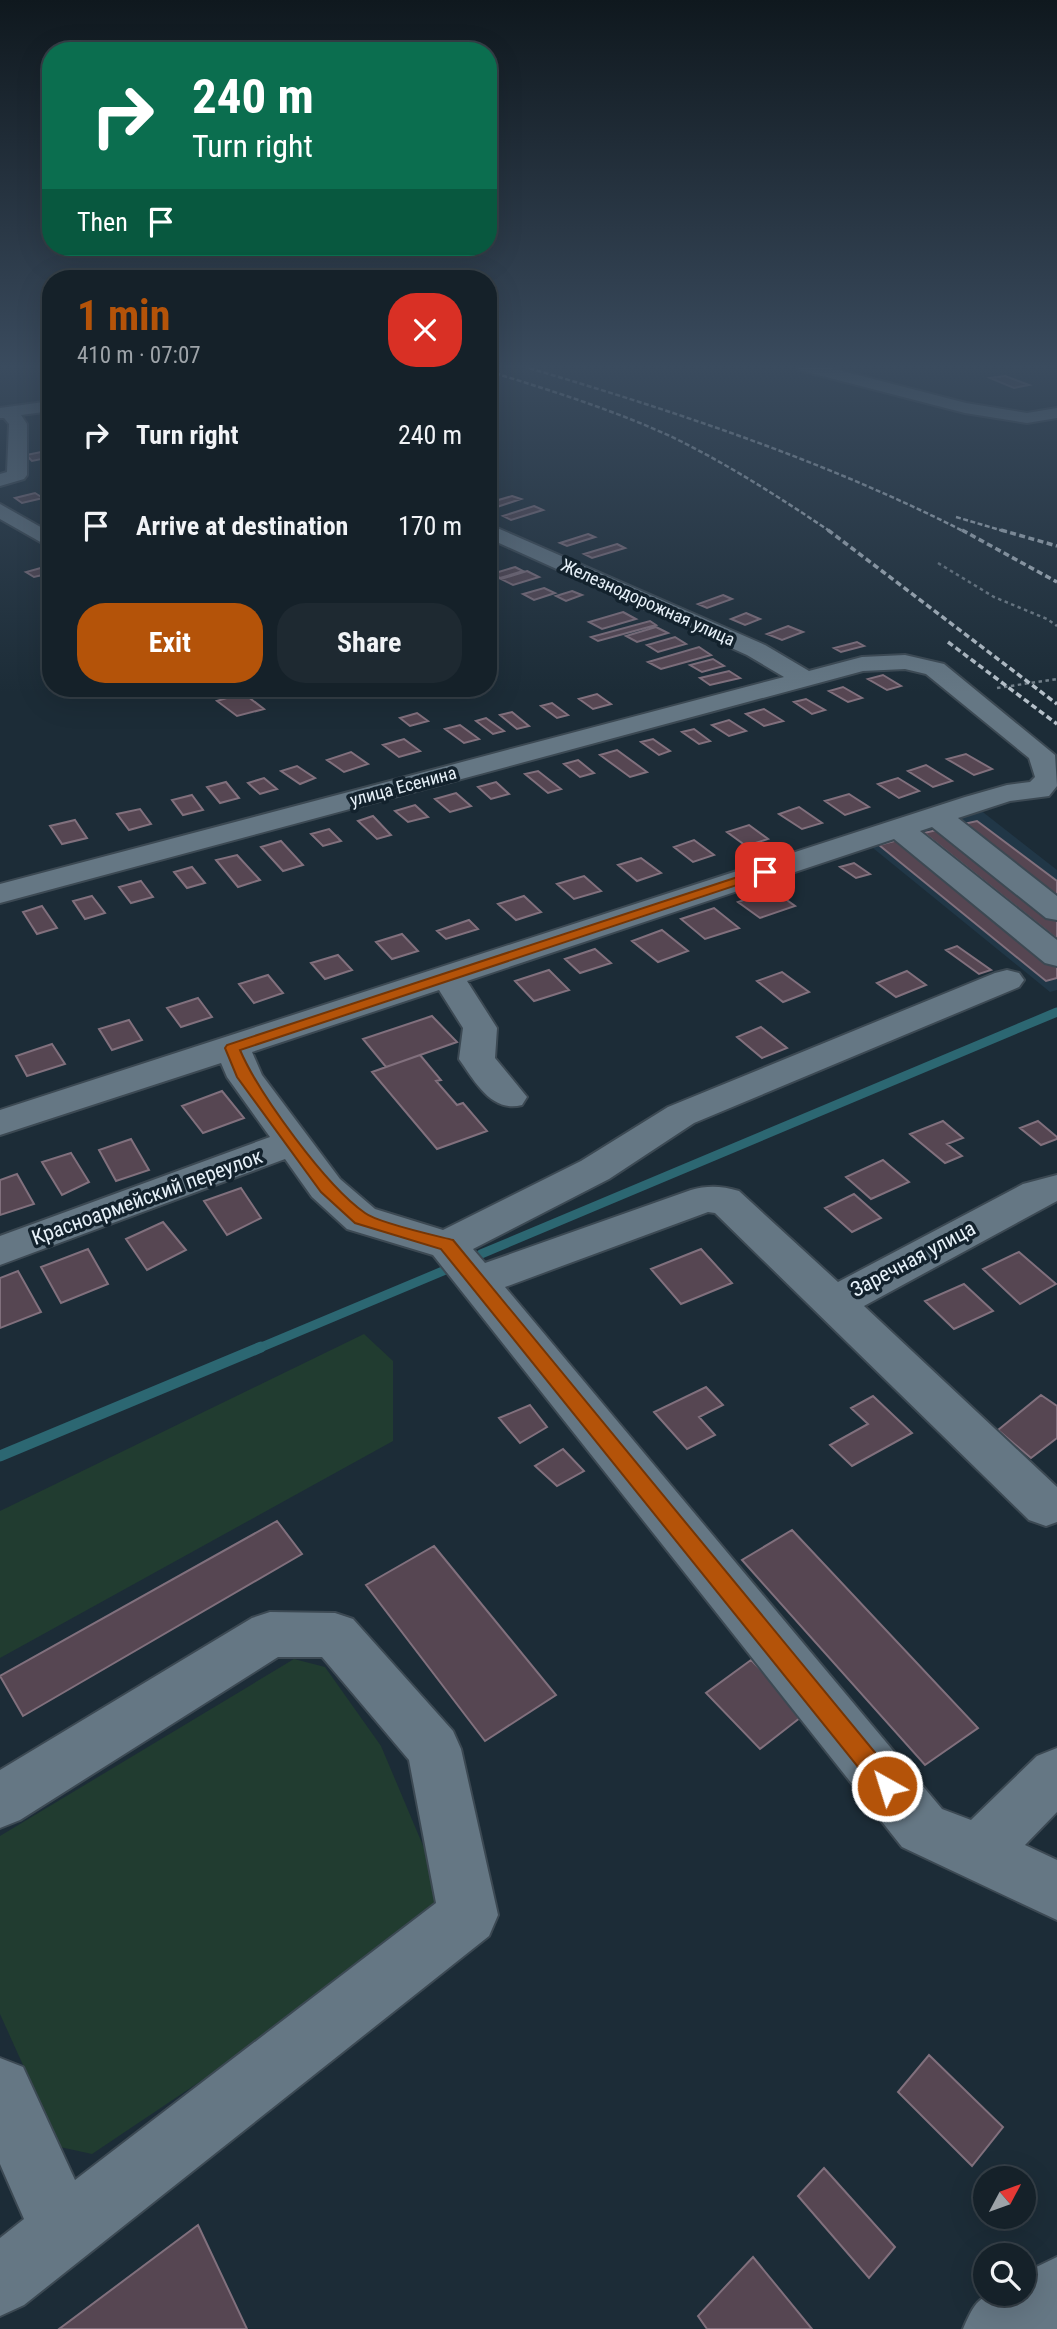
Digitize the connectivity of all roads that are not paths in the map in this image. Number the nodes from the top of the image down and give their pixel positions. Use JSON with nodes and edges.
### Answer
{"nodes":[{"id":1,"x":0,"y":510,"type":"edge"},
{"id":2,"x":497,"y":534,"type":"edge"},
{"id":3,"x":42,"y":536,"type":"edge"},
{"id":4,"x":805,"y":679,"type":"junction"},
{"id":5,"x":937,"y":816,"type":"junction"},
{"id":6,"x":898,"y":828,"type":"junction"},
{"id":7,"x":0,"y":894,"type":"edge"},
{"id":8,"x":1057,"y":911,"type":"edge"},
{"id":9,"x":1057,"y":956,"type":"edge"},
{"id":10,"x":447,"y":976,"type":"junction"},
{"id":11,"x":1007,"y":980,"type":"dead end"},
{"id":12,"x":232,"y":1048,"type":"junction"},
{"id":13,"x":509,"y":1097,"type":"dead end"},
{"id":14,"x":0,"y":1123,"type":"edge"},
{"id":15,"x":294,"y":1142,"type":"junction"},
{"id":16,"x":1057,"y":1188,"type":"edge"},
{"id":17,"x":447,"y":1245,"type":"junction"},
{"id":18,"x":0,"y":1251,"type":"edge"},
{"id":19,"x":478,"y":1281,"type":"junction"},
{"id":20,"x":830,"y":1299,"type":"junction"},
{"id":21,"x":1046,"y":1507,"type":"dead end"},
{"id":22,"x":1057,"y":1774,"type":"edge"},
{"id":23,"x":0,"y":1801,"type":"edge"},
{"id":24,"x":979,"y":1852,"type":"junction"},
{"id":25,"x":1057,"y":1891,"type":"edge"},
{"id":26,"x":0,"y":2090,"type":"edge"},
{"id":27,"x":64,"y":2231,"type":"junction"},
{"id":28,"x":0,"y":2281,"type":"edge"},
{"id":29,"x":1057,"y":2292,"type":"edge"},
{"id":30,"x":998,"y":2329,"type":"edge"}],
"edges":[{"from":1,"to":3,"type":"street"},
{"from":2,"to":4,"type":"street","name":"Железнодорожная улица"},
{"from":4,"to":5,"type":"street","name":"улица Есенина"},
{"from":4,"to":7,"type":"street","name":"улица Есенина"},
{"from":5,"to":6,"type":"street"},
{"from":5,"to":8,"type":"street"},
{"from":6,"to":9,"type":"street"},
{"from":6,"to":10,"type":"street"},
{"from":10,"to":12,"type":"street"},
{"from":10,"to":13,"type":"street"},
{"from":11,"to":17,"type":"street"},
{"from":12,"to":14,"type":"street"},
{"from":12,"to":15,"type":"street"},
{"from":15,"to":17,"type":"street"},
{"from":15,"to":18,"type":"street","name":"Красноармейский переулок"},
{"from":16,"to":20,"type":"street","name":"Заречная улица"},
{"from":17,"to":19,"type":"street"},
{"from":19,"to":20,"type":"street","name":"Заречная улица"},
{"from":19,"to":24,"type":"street"},
{"from":20,"to":21,"type":"street"},
{"from":22,"to":24,"type":"street"},
{"from":23,"to":27,"type":"street"},
{"from":24,"to":25,"type":"street"},
{"from":26,"to":27,"type":"street"},
{"from":27,"to":28,"type":"street"},
{"from":29,"to":30,"type":"street"}]}
